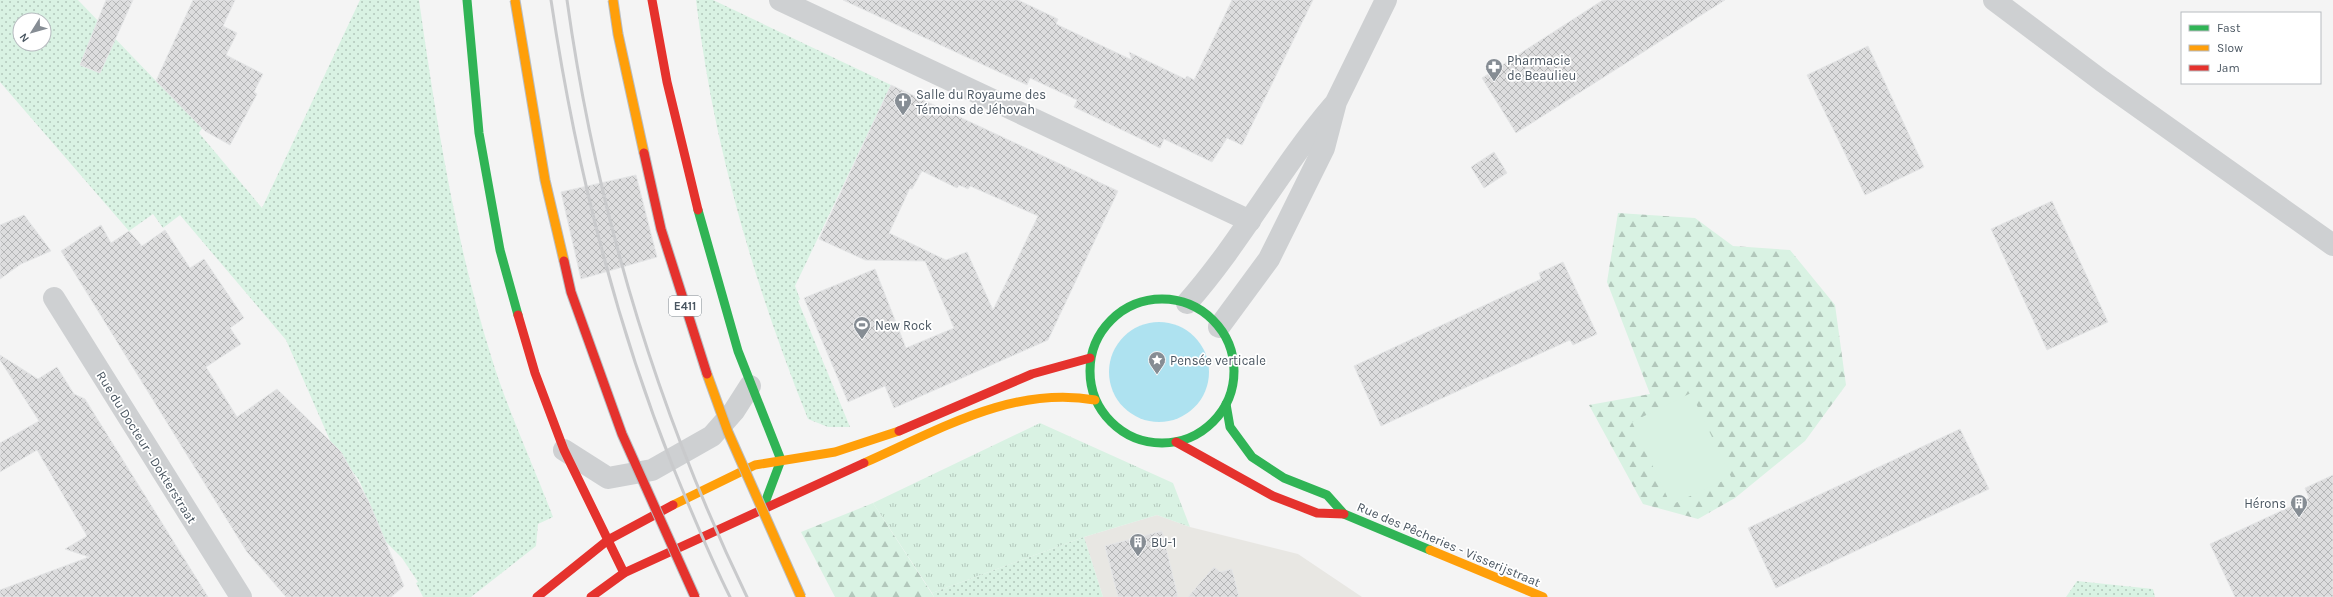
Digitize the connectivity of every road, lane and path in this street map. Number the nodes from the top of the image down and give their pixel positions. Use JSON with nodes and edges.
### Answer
{"nodes":[{"id":1,"x":466,"y":0,"type":"edge"},
{"id":2,"x":515,"y":0,"type":"edge"},
{"id":3,"x":614,"y":0,"type":"edge"},
{"id":4,"x":652,"y":0,"type":"edge"},
{"id":5,"x":780,"y":0,"type":"edge"},
{"id":6,"x":1386,"y":0,"type":"edge"},
{"id":7,"x":1994,"y":0,"type":"edge"},
{"id":8,"x":1336,"y":102,"type":"junction"},
{"id":9,"x":1250,"y":220,"type":"junction"},
{"id":10,"x":2328,"y":241,"type":"edge"},
{"id":11,"x":54,"y":298,"type":"dead end"},
{"id":12,"x":1187,"y":303,"type":"junction"},
{"id":13,"x":1219,"y":327,"type":"junction"},
{"id":14,"x":1090,"y":358,"type":"junction"},
{"id":15,"x":750,"y":386,"type":"junction"},
{"id":16,"x":1095,"y":400,"type":"junction"},
{"id":17,"x":1226,"y":404,"type":"junction"},
{"id":18,"x":1176,"y":442,"type":"junction"},
{"id":19,"x":564,"y":450,"type":"junction"},
{"id":20,"x":781,"y":460,"type":"junction"},
{"id":21,"x":763,"y":508,"type":"junction"},
{"id":22,"x":1344,"y":514,"type":"junction"},
{"id":23,"x":608,"y":540,"type":"junction"},
{"id":24,"x":624,"y":573,"type":"junction"},
{"id":25,"x":240,"y":597,"type":"edge"},
{"id":26,"x":537,"y":597,"type":"edge"},
{"id":27,"x":591,"y":597,"type":"edge"},
{"id":28,"x":695,"y":597,"type":"edge"},
{"id":29,"x":801,"y":597,"type":"edge"},
{"id":30,"x":1543,"y":597,"type":"edge"}],
"edges":[{"from":1,"to":19,"type":"main road"},
{"from":2,"to":28,"type":"main road","bridge":true},
{"from":3,"to":29,"type":"main road","number":"E411","bridge":true},
{"from":4,"to":15,"type":"main road"},
{"from":5,"to":9,"type":"street"},
{"from":6,"to":8,"type":"street"},
{"from":7,"to":10,"type":"street"},
{"from":8,"to":9,"type":"street"},
{"from":8,"to":13,"type":"street"},
{"from":9,"to":12,"type":"street"},
{"from":11,"to":25,"type":"street","name":"Rue du Docteur - Dokterstraat"},
{"from":12,"to":13,"type":"main road"},
{"from":12,"to":14,"type":"main road"},
{"from":13,"to":17,"type":"main road"},
{"from":14,"to":16,"type":"main road"},
{"from":14,"to":20,"type":"main road"},
{"from":15,"to":19,"type":"street"},
{"from":15,"to":20,"type":"main road"},
{"from":16,"to":18,"type":"main road"},
{"from":16,"to":21,"type":"main road"},
{"from":17,"to":18,"type":"main road"},
{"from":17,"to":22,"type":"main road","name":"Rue des Pêcheries - Visserijstraat"},
{"from":18,"to":22,"type":"main road","name":"Rue des Pêcheries - Visserijstraat"},
{"from":19,"to":23,"type":"main road"},
{"from":20,"to":21,"type":"main road"},
{"from":20,"to":23,"type":"main road"},
{"from":21,"to":24,"type":"main road"},
{"from":22,"to":30,"type":"main road","name":"Rue des Pêcheries - Visserijstraat"},
{"from":23,"to":24,"type":"main road"},
{"from":23,"to":26,"type":"main road"},
{"from":24,"to":27,"type":"main road"}]}
